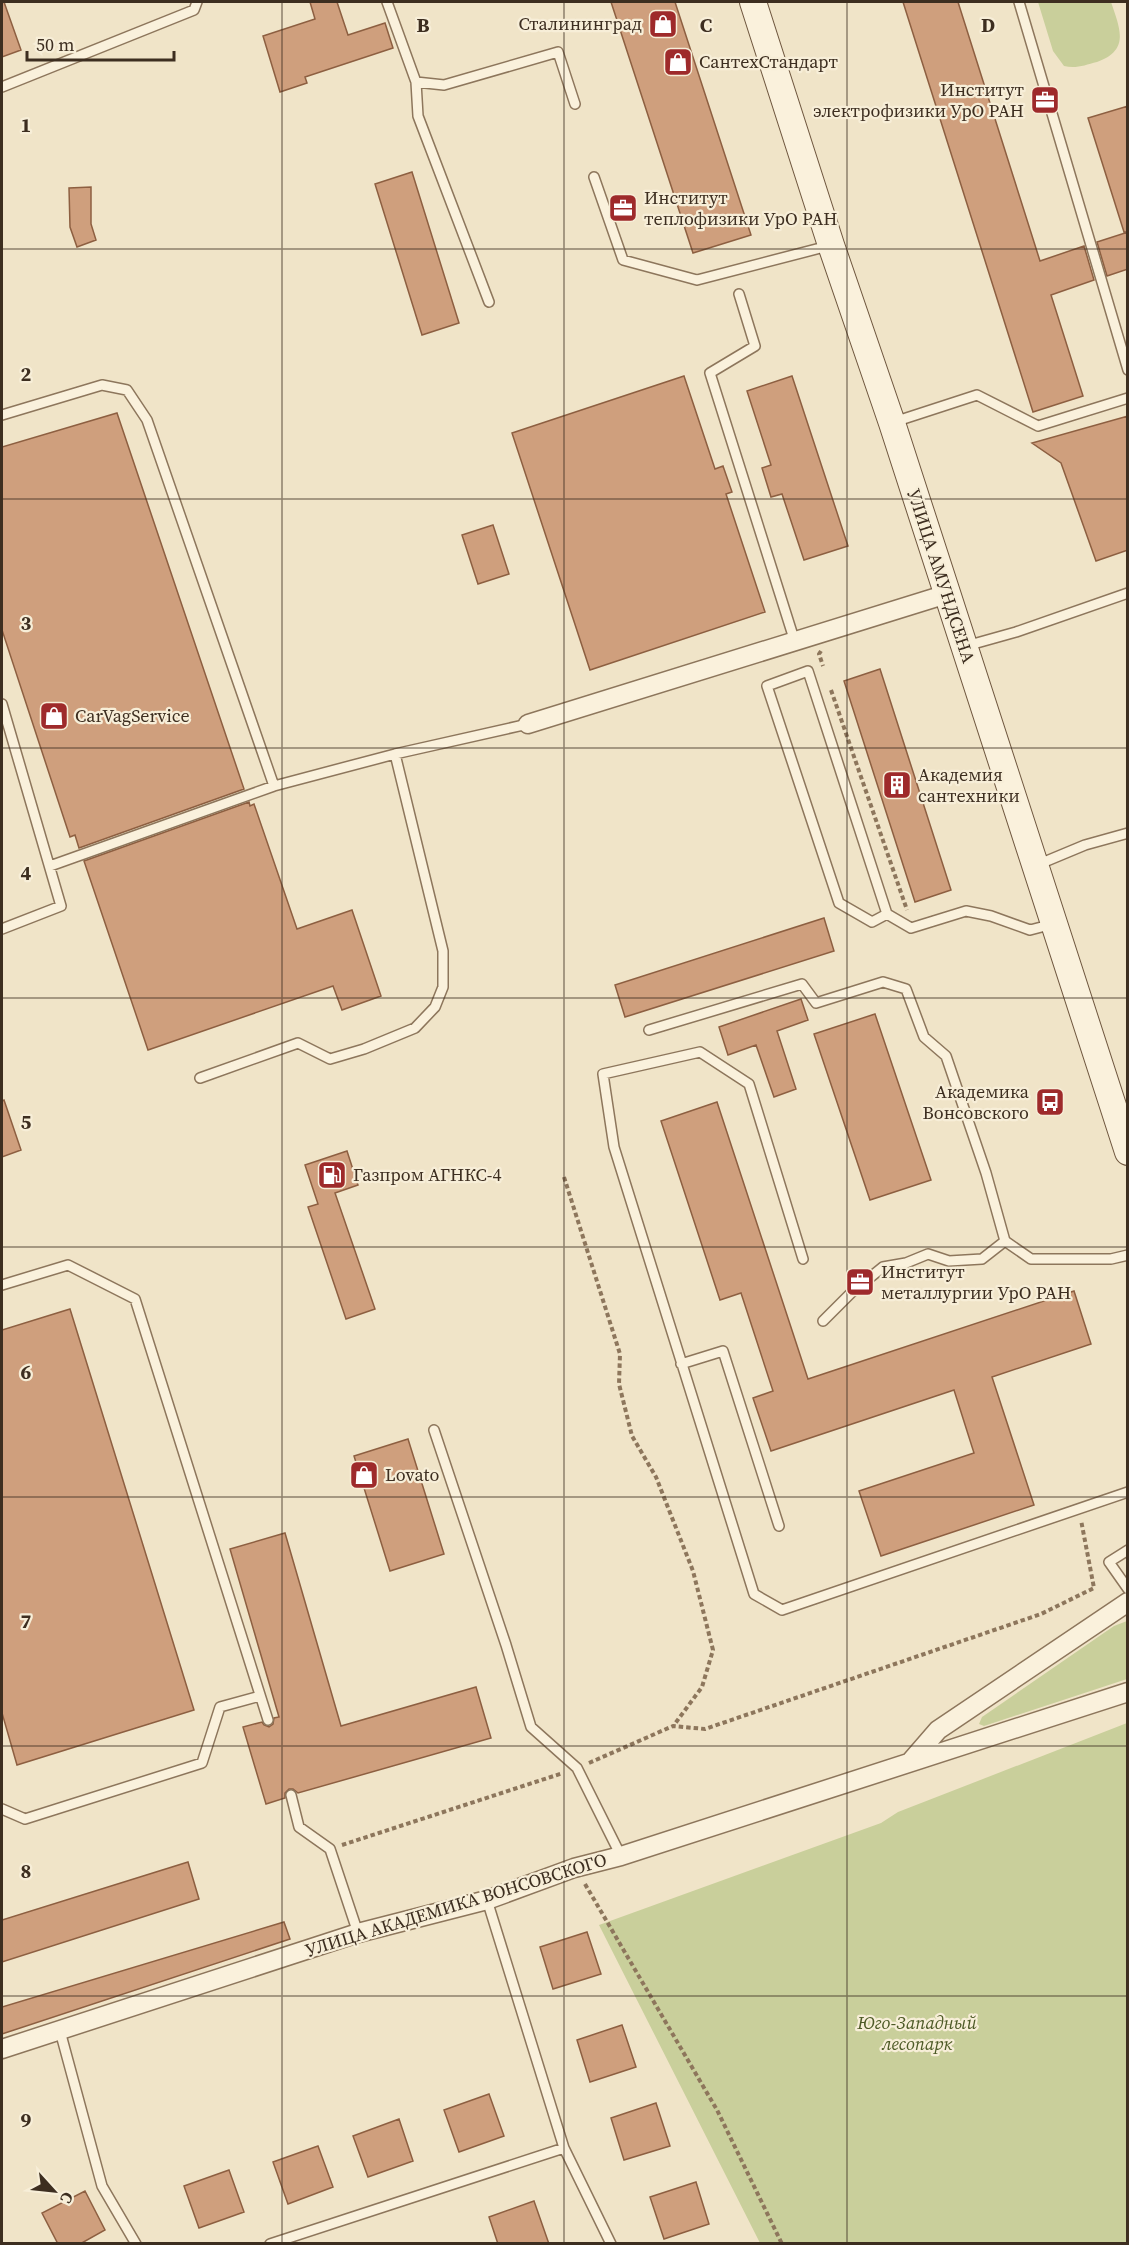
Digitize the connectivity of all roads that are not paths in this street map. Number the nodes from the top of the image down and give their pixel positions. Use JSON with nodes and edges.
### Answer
{"nodes":[{"id":1,"x":197,"y":2,"type":"edge"},
{"id":2,"x":387,"y":2,"type":"edge"},
{"id":3,"x":753,"y":2,"type":"edge"},
{"id":4,"x":1019,"y":2,"type":"edge"},
{"id":5,"x":416,"y":82,"type":"junction"},
{"id":6,"x":2,"y":87,"type":"edge"},
{"id":7,"x":575,"y":104,"type":"dead end"},
{"id":8,"x":594,"y":177,"type":"dead end"},
{"id":9,"x":831,"y":245,"type":"junction"},
{"id":10,"x":740,"y":294,"type":"dead end"},
{"id":11,"x":489,"y":302,"type":"dead end"},
{"id":12,"x":1128,"y":370,"type":"edge"},
{"id":13,"x":1128,"y":398,"type":"edge"},
{"id":14,"x":2,"y":415,"type":"edge"},
{"id":15,"x":892,"y":423,"type":"junction"},
{"id":16,"x":1128,"y":593,"type":"edge"},
{"id":17,"x":947,"y":594,"type":"junction"},
{"id":18,"x":795,"y":642,"type":"junction"},
{"id":19,"x":964,"y":646,"type":"junction"},
{"id":20,"x":2,"y":704,"type":"edge"},
{"id":21,"x":528,"y":724,"type":"joint"},
{"id":22,"x":395,"y":754,"type":"junction"},
{"id":23,"x":274,"y":786,"type":"junction"},
{"id":24,"x":1128,"y":833,"type":"edge"},
{"id":25,"x":50,"y":866,"type":"junction"},
{"id":26,"x":1035,"y":866,"type":"junction"},
{"id":27,"x":887,"y":915,"type":"junction"},
{"id":28,"x":1054,"y":924,"type":"junction"},
{"id":29,"x":2,"y":929,"type":"edge"},
{"id":30,"x":649,"y":1030,"type":"dead end"},
{"id":31,"x":200,"y":1078,"type":"dead end"},
{"id":32,"x":1128,"y":1152,"type":"edge"},
{"id":33,"x":1005,"y":1241,"type":"junction"},
{"id":34,"x":1128,"y":1255,"type":"edge"},
{"id":35,"x":803,"y":1259,"type":"dead end"},
{"id":36,"x":2,"y":1285,"type":"edge"},
{"id":37,"x":823,"y":1321,"type":"dead end"},
{"id":38,"x":681,"y":1364,"type":"junction"},
{"id":39,"x":434,"y":1430,"type":"dead end"},
{"id":40,"x":1128,"y":1492,"type":"edge"},
{"id":41,"x":779,"y":1526,"type":"dead end"},
{"id":42,"x":1128,"y":1550,"type":"edge"},
{"id":43,"x":1128,"y":1588,"type":"edge"},
{"id":44,"x":1128,"y":1602,"type":"edge"},
{"id":45,"x":1128,"y":1692,"type":"edge"},
{"id":46,"x":260,"y":1696,"type":"junction"},
{"id":47,"x":267,"y":1720,"type":"dead end"},
{"id":48,"x":911,"y":1762,"type":"junction"},
{"id":49,"x":291,"y":1795,"type":"dead end"},
{"id":50,"x":2,"y":1809,"type":"edge"},
{"id":51,"x":621,"y":1856,"type":"junction"},
{"id":52,"x":488,"y":1900,"type":"junction"},
{"id":53,"x":358,"y":1933,"type":"junction"},
{"id":54,"x":60,"y":2031,"type":"junction"},
{"id":55,"x":2,"y":2049,"type":"edge"},
{"id":56,"x":564,"y":2148,"type":"junction"},
{"id":57,"x":136,"y":2244,"type":"edge"},
{"id":58,"x":270,"y":2244,"type":"edge"},
{"id":59,"x":611,"y":2244,"type":"edge"}],
"edges":[{"from":1,"to":6,"type":"lane"},
{"from":2,"to":5,"type":"lane"},
{"from":3,"to":9,"type":"main road","name":"УЛИЦА АМУНДСЕНА"},
{"from":4,"to":12,"type":"lane"},
{"from":5,"to":7,"type":"lane"},
{"from":5,"to":11,"type":"lane"},
{"from":8,"to":9,"type":"lane"},
{"from":9,"to":15,"type":"main road","name":"УЛИЦА АМУНДСЕНА"},
{"from":10,"to":18,"type":"lane"},
{"from":13,"to":15,"type":"lane"},
{"from":14,"to":23,"type":"lane"},
{"from":15,"to":17,"type":"main road","name":"УЛИЦА АМУНДСЕНА"},
{"from":16,"to":19,"type":"lane"},
{"from":17,"to":18,"type":"street"},
{"from":17,"to":19,"type":"main road","name":"УЛИЦА АМУНДСЕНА"},
{"from":18,"to":21,"type":"street"},
{"from":19,"to":26,"type":"main road","name":"УЛИЦА АМУНДСЕНА"},
{"from":20,"to":25,"type":"lane"},
{"from":21,"to":22,"type":"lane"},
{"from":22,"to":23,"type":"lane"},
{"from":22,"to":31,"type":"lane"},
{"from":23,"to":25,"type":"lane"},
{"from":24,"to":26,"type":"lane"},
{"from":25,"to":29,"type":"lane"},
{"from":26,"to":28,"type":"main road","name":"УЛИЦА АМУНДСЕНА"},
{"from":27,"to":27,"type":"lane"},
{"from":27,"to":28,"type":"lane"},
{"from":28,"to":32,"type":"main road","name":"УЛИЦА АМУНДСЕНА"},
{"from":30,"to":33,"type":"lane"},
{"from":33,"to":34,"type":"lane"},
{"from":33,"to":37,"type":"lane"},
{"from":35,"to":38,"type":"lane"},
{"from":36,"to":46,"type":"lane"},
{"from":38,"to":40,"type":"lane"},
{"from":38,"to":41,"type":"lane"},
{"from":39,"to":51,"type":"lane"},
{"from":42,"to":43,"type":"lane"},
{"from":44,"to":48,"type":"street"},
{"from":45,"to":48,"type":"street","name":"УЛИЦА АКАДЕМИКА ВОНСОВСКОГО"},
{"from":46,"to":47,"type":"lane"},
{"from":46,"to":50,"type":"lane"},
{"from":48,"to":51,"type":"street","name":"УЛИЦА АКАДЕМИКА ВОНСОВСКОГО"},
{"from":49,"to":53,"type":"lane"},
{"from":51,"to":52,"type":"street","name":"УЛИЦА АКАДЕМИКА ВОНСОВСКОГО"},
{"from":52,"to":53,"type":"street","name":"УЛИЦА АКАДЕМИКА ВОНСОВСКОГО"},
{"from":52,"to":56,"type":"lane"},
{"from":53,"to":54,"type":"street","name":"УЛИЦА АКАДЕМИКА ВОНСОВСКОГО"},
{"from":54,"to":55,"type":"street","name":"УЛИЦА АКАДЕМИКА ВОНСОВСКОГО"},
{"from":54,"to":57,"type":"lane"},
{"from":56,"to":58,"type":"lane"},
{"from":56,"to":59,"type":"lane"}]}
